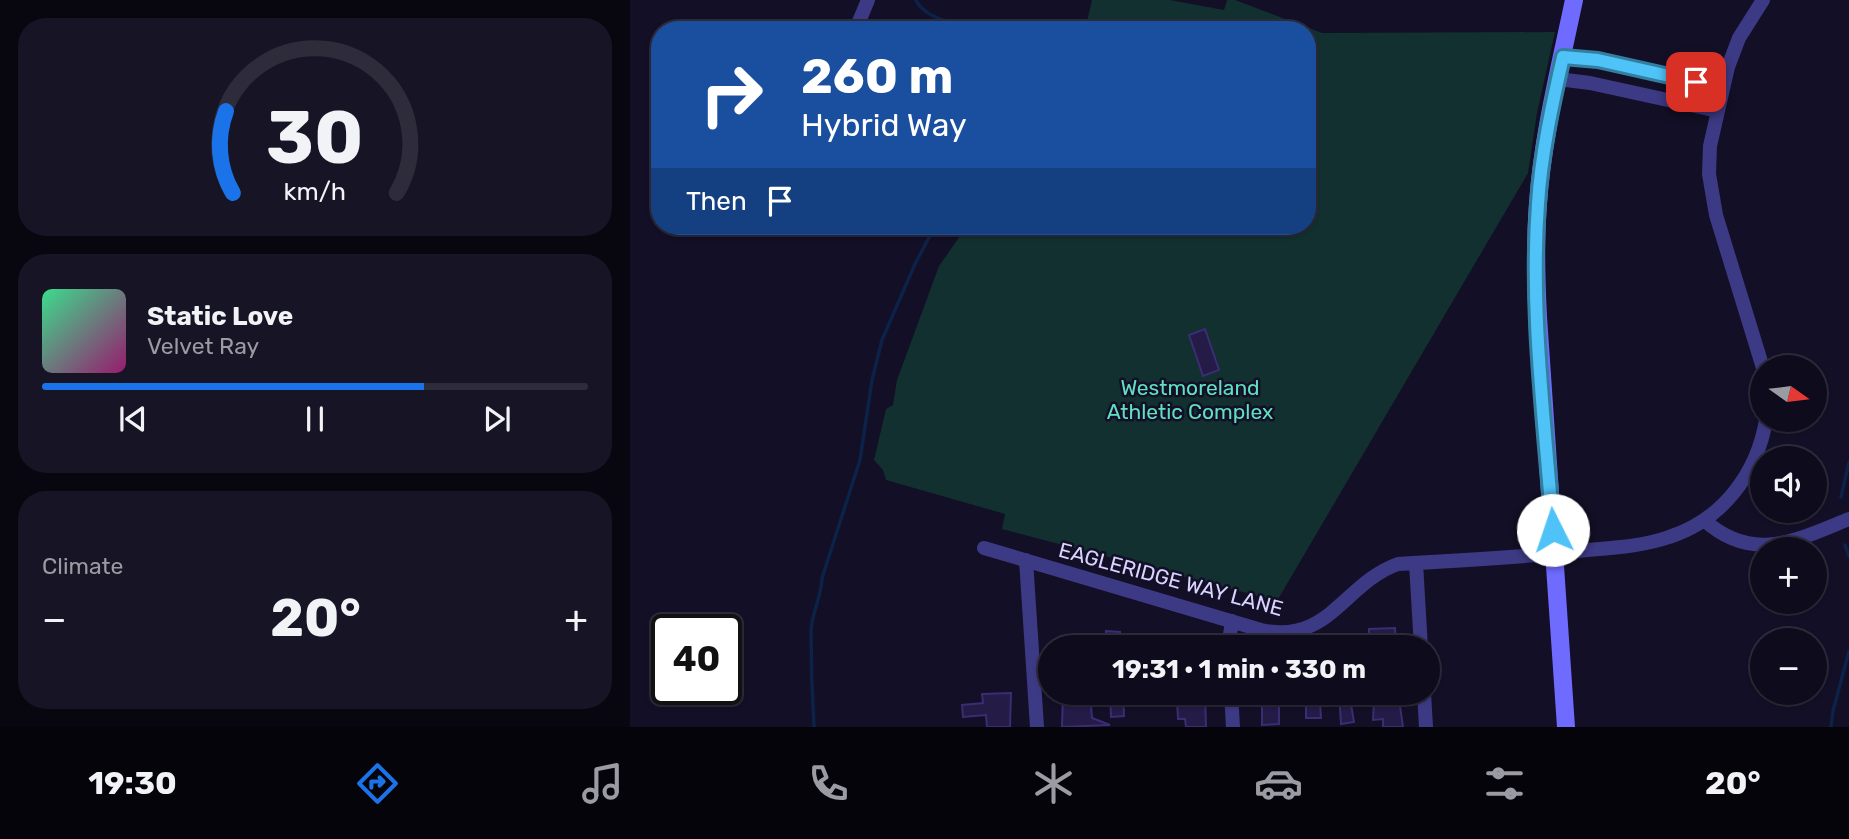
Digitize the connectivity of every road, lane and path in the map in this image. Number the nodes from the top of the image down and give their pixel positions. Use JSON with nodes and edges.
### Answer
{"nodes":[{"id":1,"x":868,"y":0,"type":"edge"},
{"id":2,"x":1574,"y":0,"type":"edge"},
{"id":3,"x":1763,"y":0,"type":"edge"},
{"id":4,"x":859,"y":21,"type":"edge"},
{"id":5,"x":1563,"y":57,"type":"junction"},
{"id":6,"x":1558,"y":79,"type":"junction"},
{"id":7,"x":1723,"y":88,"type":"junction"},
{"id":8,"x":1718,"y":111,"type":"junction"},
{"id":9,"x":1759,"y":355,"type":"edge"},
{"id":10,"x":1763,"y":432,"type":"edge"},
{"id":11,"x":1849,"y":519,"type":"edge"},
{"id":12,"x":1704,"y":520,"type":"junction"},
{"id":13,"x":984,"y":548,"type":"dead end"},
{"id":14,"x":1554,"y":553,"type":"junction"},
{"id":15,"x":1026,"y":560,"type":"junction"},
{"id":16,"x":1416,"y":563,"type":"junction"},
{"id":17,"x":1232,"y":621,"type":"junction"},
{"id":18,"x":1230,"y":635,"type":"edge"},
{"id":19,"x":1420,"y":635,"type":"edge"},
{"id":20,"x":1232,"y":705,"type":"edge"},
{"id":21,"x":1425,"y":705,"type":"edge"},
{"id":22,"x":1037,"y":727,"type":"edge"},
{"id":23,"x":1233,"y":727,"type":"edge"},
{"id":24,"x":1426,"y":727,"type":"edge"},
{"id":25,"x":1566,"y":727,"type":"edge"}],
"edges":[{"from":1,"to":4,"type":"street"},
{"from":2,"to":5,"type":"street"},
{"from":3,"to":7,"type":"street"},
{"from":5,"to":6,"type":"street"},
{"from":5,"to":7,"type":"street"},
{"from":6,"to":8,"type":"street"},
{"from":6,"to":14,"type":"street"},
{"from":7,"to":8,"type":"street"},
{"from":8,"to":9,"type":"street"},
{"from":10,"to":12,"type":"street","name":"EAGLERIDGE WAY LANE"},
{"from":11,"to":12,"type":"street"},
{"from":12,"to":14,"type":"street","name":"EAGLERIDGE WAY LANE"},
{"from":13,"to":15,"type":"street","name":"EAGLERIDGE WAY LANE"},
{"from":14,"to":16,"type":"street","name":"EAGLERIDGE WAY LANE"},
{"from":14,"to":25,"type":"street"},
{"from":15,"to":17,"type":"street","name":"EAGLERIDGE WAY LANE"},
{"from":15,"to":22,"type":"street"},
{"from":16,"to":17,"type":"street","name":"EAGLERIDGE WAY LANE"},
{"from":16,"to":19,"type":"street"},
{"from":17,"to":18,"type":"street"},
{"from":20,"to":23,"type":"street"},
{"from":21,"to":24,"type":"street"}]}
